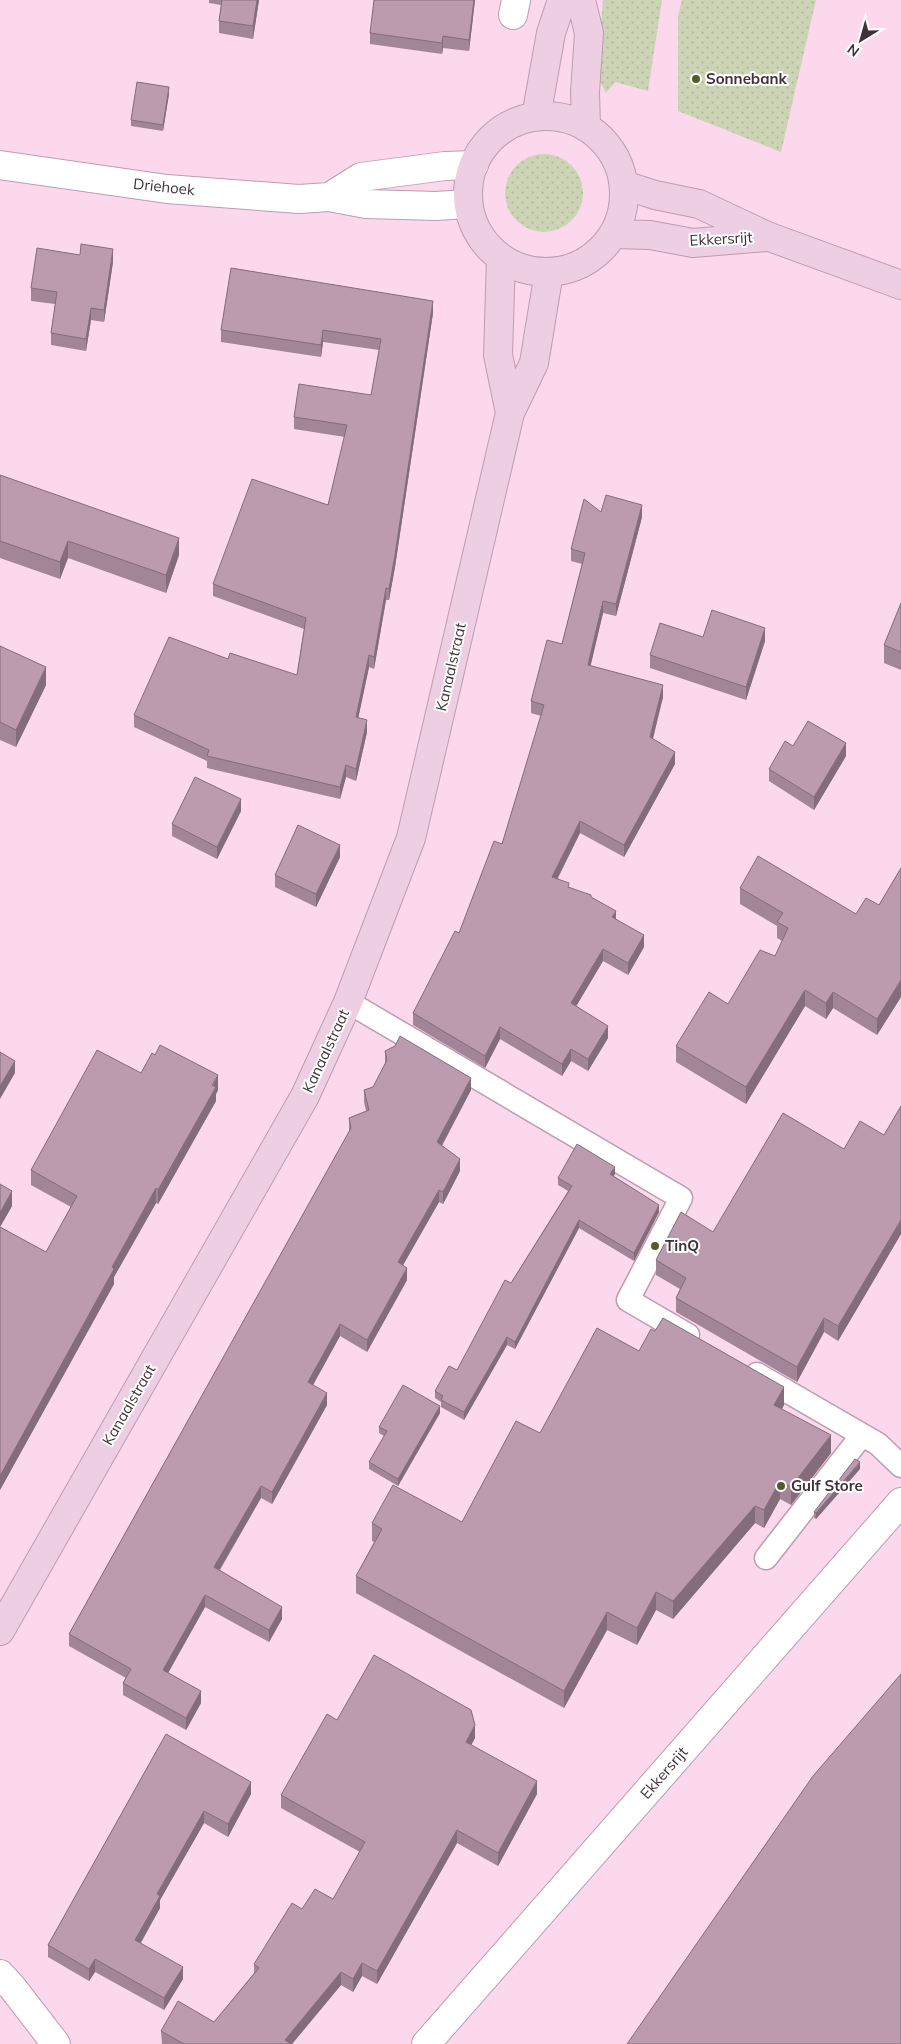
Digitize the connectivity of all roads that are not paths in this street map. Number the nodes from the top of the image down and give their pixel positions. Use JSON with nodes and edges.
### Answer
{"nodes":[{"id":1,"x":562,"y":0,"type":"edge"},
{"id":2,"x":581,"y":0,"type":"edge"},
{"id":3,"x":536,"y":117,"type":"junction"},
{"id":4,"x":586,"y":126,"type":"junction"},
{"id":5,"x":0,"y":165,"type":"edge"},
{"id":6,"x":474,"y":165,"type":"junction"},
{"id":7,"x":624,"y":185,"type":"junction"},
{"id":8,"x":328,"y":198,"type":"junction"},
{"id":9,"x":467,"y":204,"type":"junction"},
{"id":10,"x":614,"y":234,"type":"junction"},
{"id":11,"x":768,"y":236,"type":"junction"},
{"id":12,"x":501,"y":258,"type":"junction"},
{"id":13,"x":549,"y":272,"type":"junction"},
{"id":14,"x":901,"y":285,"type":"edge"},
{"id":15,"x":510,"y":413,"type":"junction"},
{"id":16,"x":348,"y":1002,"type":"junction"},
{"id":17,"x":706,"y":1345,"type":"edge"},
{"id":18,"x":740,"y":1365,"type":"edge"},
{"id":19,"x":862,"y":1435,"type":"junction"},
{"id":20,"x":901,"y":1466,"type":"edge"},
{"id":21,"x":901,"y":1502,"type":"edge"},
{"id":22,"x":766,"y":1558,"type":"dead end"},
{"id":23,"x":0,"y":1631,"type":"edge"},
{"id":24,"x":0,"y":1974,"type":"edge"},
{"id":25,"x":56,"y":2044,"type":"edge"},
{"id":26,"x":426,"y":2044,"type":"edge"}],
"edges":[{"from":1,"to":3,"type":"street"},
{"from":2,"to":4,"type":"street"},
{"from":3,"to":4,"type":"street"},
{"from":3,"to":6,"type":"street"},
{"from":4,"to":7,"type":"street"},
{"from":5,"to":8,"type":"street","name":"Driehoek"},
{"from":6,"to":8,"type":"street"},
{"from":6,"to":9,"type":"street"},
{"from":7,"to":10,"type":"street"},
{"from":7,"to":11,"type":"street","name":"Ekkersrijt"},
{"from":8,"to":9,"type":"street","name":"Driehoek"},
{"from":9,"to":12,"type":"street"},
{"from":10,"to":11,"type":"street","name":"Ekkersrijt"},
{"from":10,"to":13,"type":"street"},
{"from":11,"to":14,"type":"street","name":"Ekkersrijt"},
{"from":12,"to":13,"type":"street"},
{"from":12,"to":15,"type":"street","name":"Kanaalstraat"},
{"from":13,"to":15,"type":"street","name":"Kanaalstraat"},
{"from":15,"to":16,"type":"street","name":"Kanaalstraat"},
{"from":16,"to":17,"type":"lane"},
{"from":16,"to":23,"type":"street","name":"Kanaalstraat"},
{"from":18,"to":19,"type":"lane"},
{"from":19,"to":20,"type":"lane"},
{"from":19,"to":22,"type":"lane"},
{"from":21,"to":26,"type":"street","name":"Ekkersrijt"},
{"from":24,"to":25,"type":"street"}]}
